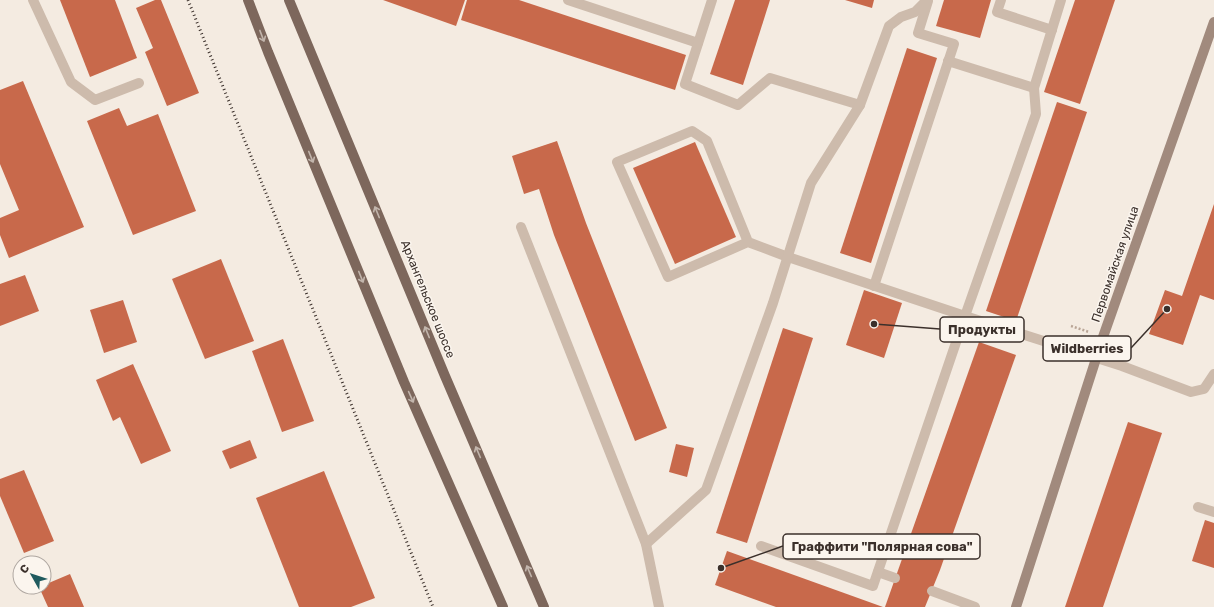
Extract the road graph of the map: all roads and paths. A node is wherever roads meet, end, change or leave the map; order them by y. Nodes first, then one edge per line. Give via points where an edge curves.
1 (33, 0) edge
2 (248, 0) edge
3 (289, 0) edge
4 (568, 0) edge
5 (712, 0) edge
6 (928, 0) edge
7 (1001, 0) edge
8 (1061, 0) edge
9 (1214, 22) edge
10 (1052, 30) junction
11 (698, 43) junction
12 (948, 61) junction
13 (139, 83) dead end
14 (1034, 88) junction
15 (860, 106) junction
16 (521, 227) dead end
17 (748, 242) junction
18 (788, 257) junction
19 (874, 286) junction
20 (965, 316) junction
21 (1071, 326) dead end
22 (1093, 333) dead end
23 (1096, 358) junction
24 (1214, 374) edge
25 (1198, 507) dead end
26 (1214, 512) edge
27 (646, 544) junction
28 (761, 546) dead end
29 (878, 572) junction
30 (895, 578) dead end
31 (932, 591) dead end
32 (503, 607) edge
33 (544, 607) edge
34 (659, 607) edge
35 (975, 607) edge
36 (1016, 607) edge

1 - 13 lane via 71,82 95,100
2 -> 32 main road via 404,382
33 -> 3 main road, Архангельское шоссе
4 - 11 lane
5 - 11 lane
6 - 12 lane via 918,33 954,44
6 - 15 lane via 915,12 901,17 889,26
7 - 10 lane via 997,12
8 - 10 lane
9 - 23 street, Первомайская улица
10 - 14 lane
11 - 15 lane via 685,84 738,104 770,78
12 - 14 lane
12 - 19 lane
14 - 20 lane via 1036,114
15 - 18 lane via 811,183
16 - 27 lane
17 - 17 lane via 668,277 617,162 692,131 707,141
17 - 18 lane
18 - 19 lane
18 - 27 lane via 706,490
19 - 20 lane
20 - 23 lane
20 - 29 lane
21 - 22 path
23 - 24 lane via 1192,392 1204,389
23 - 36 street, Первомайская улица
25 - 26 lane
27 - 34 lane
28 - 29 lane via 873,586
29 - 30 lane
31 - 35 lane

